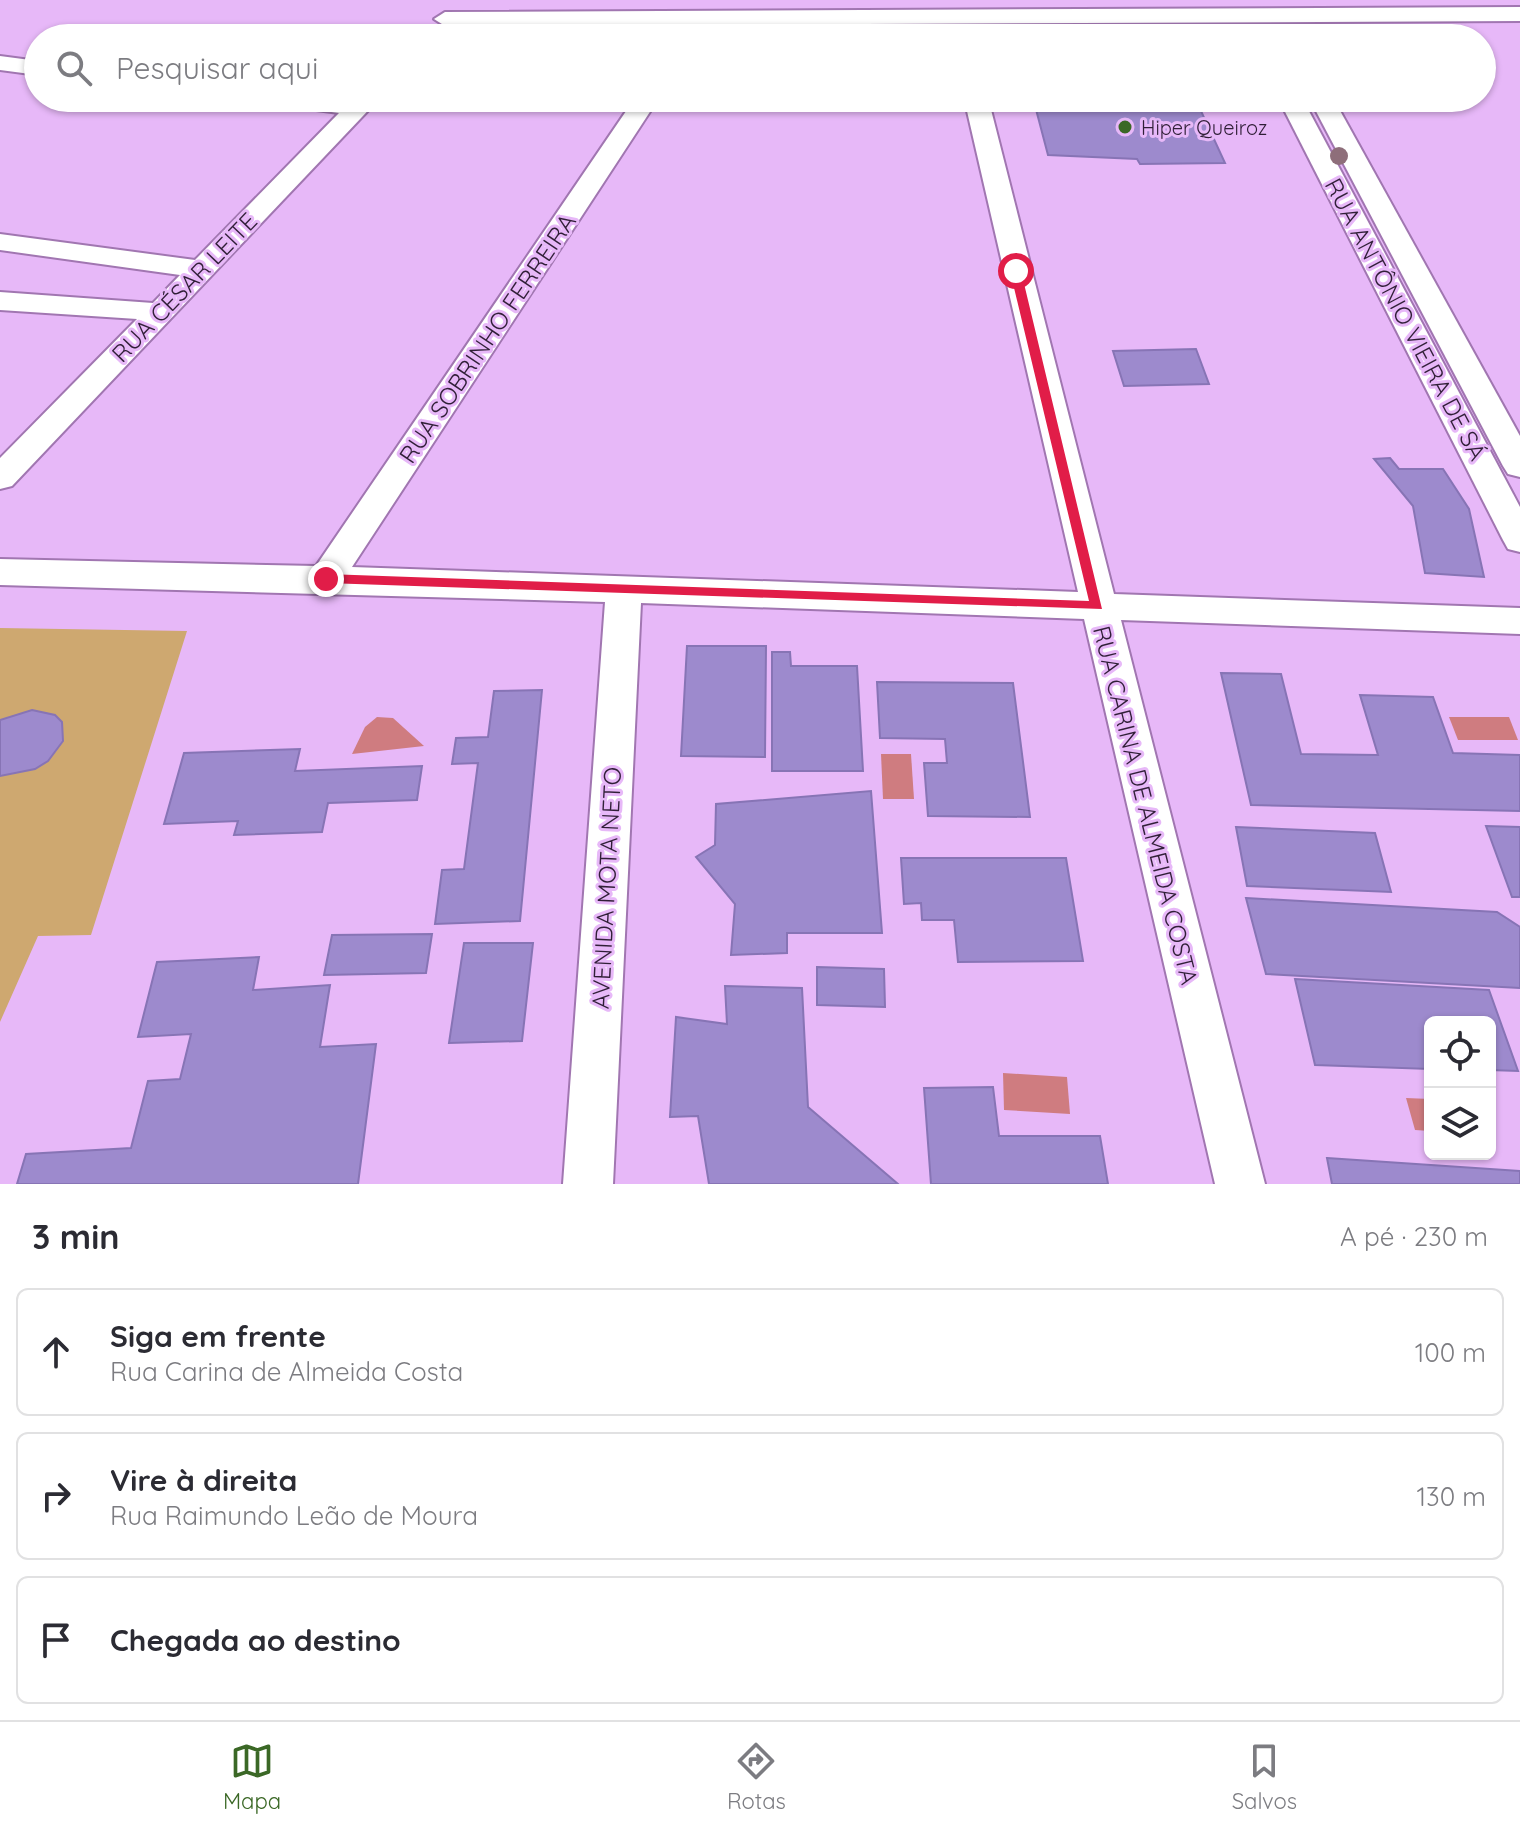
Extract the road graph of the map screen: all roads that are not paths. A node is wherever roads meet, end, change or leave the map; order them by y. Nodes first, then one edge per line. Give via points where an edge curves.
1 (464, 0) edge
2 (1244, 8) edge
3 (1272, 8) edge
4 (1520, 14) edge
5 (702, 17) junction
6 (957, 18) edge
7 (445, 19) junction
8 (440, 24) edge
9 (697, 24) edge
10 (0, 63) edge
11 (24, 66) edge
12 (355, 112) edge
13 (638, 112) edge
14 (979, 112) edge
15 (1297, 112) edge
16 (1329, 112) edge
17 (0, 242) edge
18 (200, 269) junction
19 (0, 301) edge
20 (160, 312) junction
21 (1520, 466) edge
22 (0, 478) edge
23 (1520, 540) edge
24 (0, 572) edge
25 (326, 579) junction
26 (624, 592) junction
27 (1097, 606) junction
28 (1520, 621) edge
29 (588, 1184) edge
30 (1240, 1184) edge

1 - 7 street
2 - 3 street
2 - 6 street
3 - 4 street
5 - 6 street
5 - 7 street
5 - 9 street
7 - 8 street
10 - 11 street
12 - 18 street, RUA CÉSAR LEITE
13 - 25 street, RUA SOBRINHO FERREIRA
14 - 27 street, RUA CARINA DE ALMEIDA COSTA
15 - 23 street, RUA ANTÔNIO VIEIRA DE SÁ
16 - 21 street, RUA ANTÔNIO VIEIRA DE SÁ
17 - 18 street
18 - 20 street, RUA CÉSAR LEITE
19 - 20 street
20 - 22 street, RUA CÉSAR LEITE
24 - 25 street
25 - 26 street
26 - 27 street
26 - 29 street, AVENIDA MOTA NETO
27 - 28 street
27 - 30 street, RUA CARINA DE ALMEIDA COSTA

